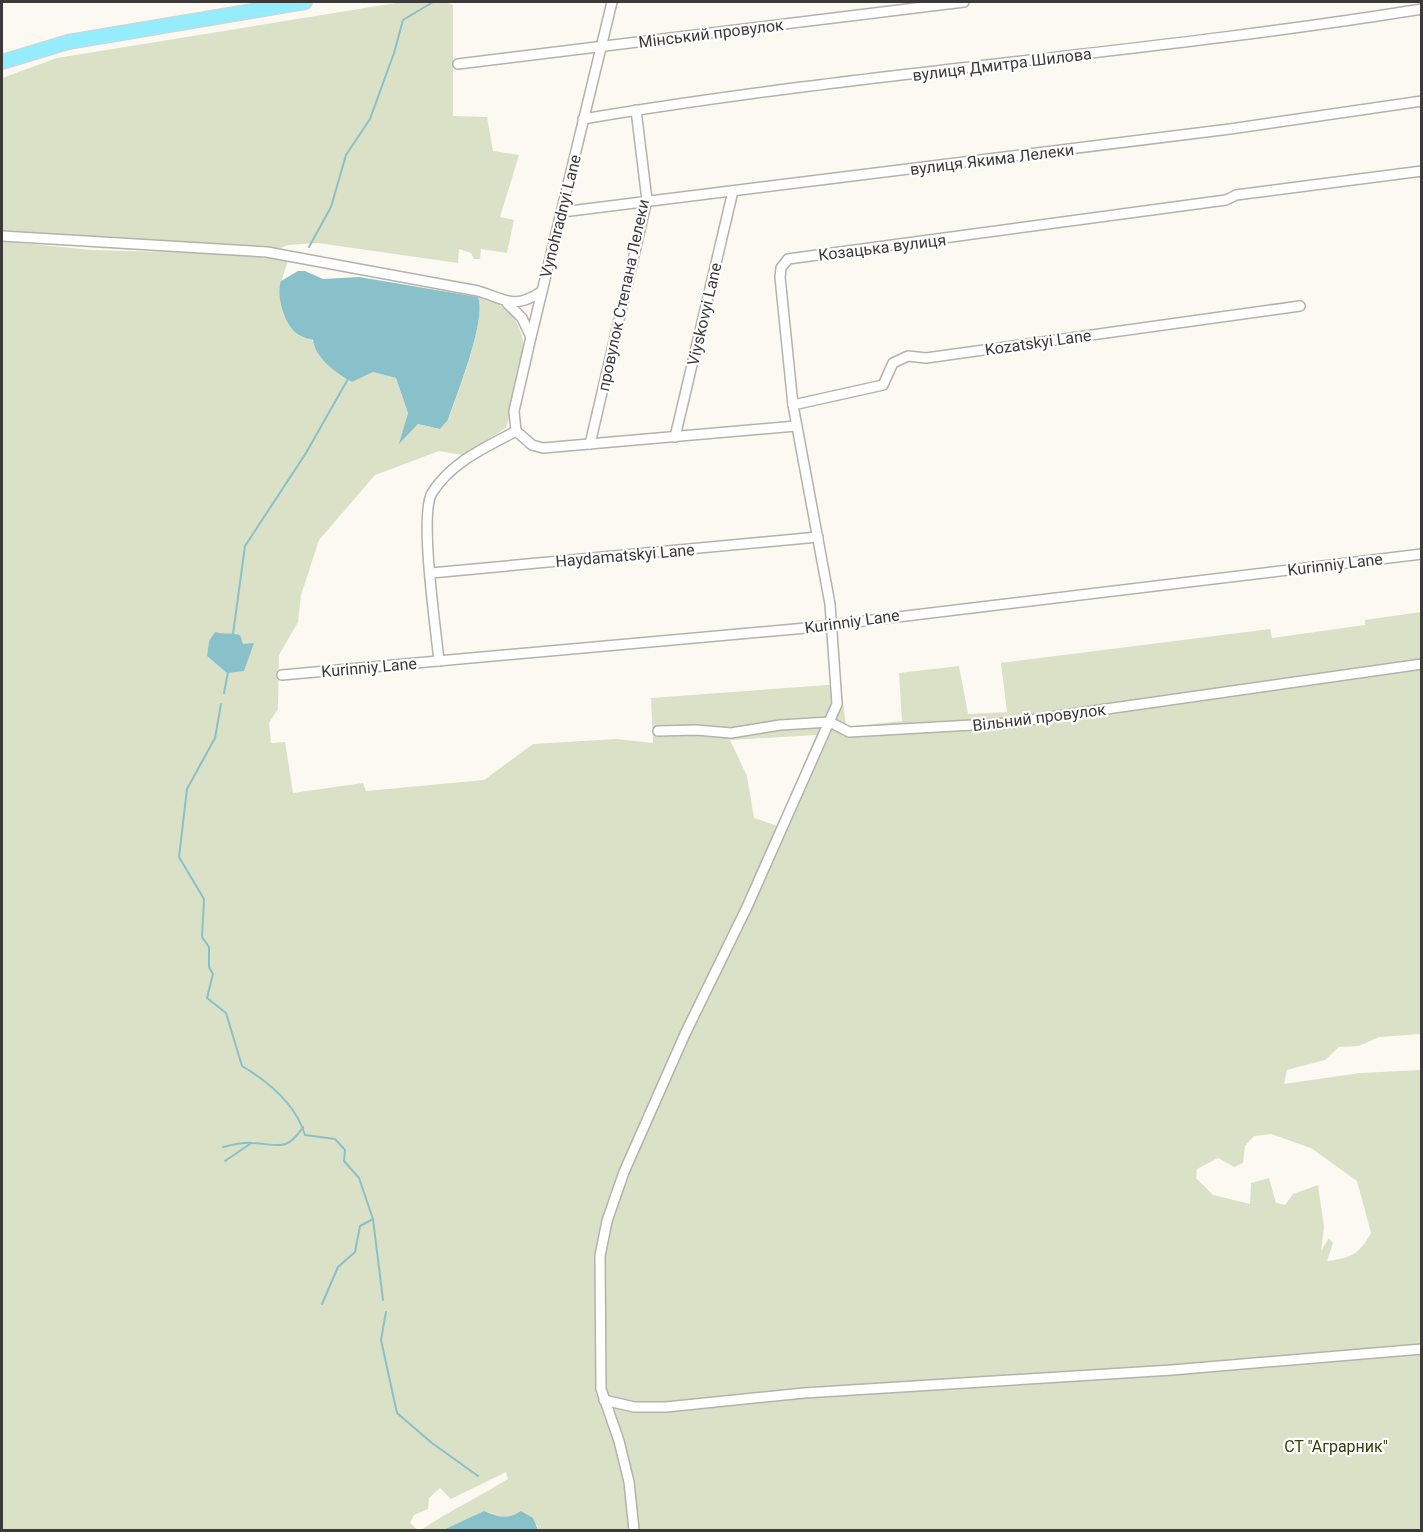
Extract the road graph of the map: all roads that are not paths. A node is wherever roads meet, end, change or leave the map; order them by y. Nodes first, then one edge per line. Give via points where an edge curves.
1 (305, 2) edge
2 (612, 2) edge
3 (964, 2) edge
4 (1422, 9) edge
5 (602, 47) junction
6 (2, 62) edge
7 (458, 64) dead end
8 (1422, 101) edge
9 (636, 110) junction
10 (583, 119) junction
11 (1422, 171) edge
12 (734, 190) junction
13 (647, 200) junction
14 (562, 212) junction
15 (2, 236) edge
16 (540, 292) junction
17 (507, 303) junction
18 (1300, 306) dead end
19 (531, 337) junction
20 (793, 405) junction
21 (796, 426) junction
22 (516, 431) junction
23 (675, 437) junction
24 (590, 444) junction
25 (818, 537) junction
26 (1422, 554) edge
27 (431, 573) junction
28 (831, 623) junction
29 (439, 661) junction
30 (1422, 664) edge
31 (282, 675) dead end
32 (830, 723) junction
33 (658, 731) dead end
34 (1422, 1349) edge
35 (604, 1400) junction
36 (634, 1530) edge

1 - 6 main road via 68,42
2 - 5 street, Vynohradnyi Lane
3 - 5 street, Мінський провулок
4 - 9 street, вулиця Дмитра Шилова
5 - 7 street, Мінський провулок
5 - 10 street, Vynohradnyi Lane
8 - 12 street, вулиця Якима Лелеки via 1230,129
9 - 10 street, вулиця Дмитра Шилова
9 - 13 street, провулок Степана Лелеки
10 - 14 street, Vynohradnyi Lane
11 - 20 street, Козацька вулиця via 788,259 780,277
12 - 13 street, вулиця Якима Лелеки
12 - 23 street, Viyskovyi Lane
13 - 14 street, вулиця Якима Лелеки
13 - 24 street, провулок Степана Лелеки
14 - 16 street, Vynohradnyi Lane
15 - 17 street via 267,252 478,291
16 - 17 street via 527,301
16 - 19 street, Vynohradnyi Lane
17 - 19 street via 522,318
18 - 20 street, Kozatskyi Lane via 926,358 908,356 893,363 883,385
19 - 22 street, Vynohradnyi Lane via 514,411
20 - 21 street, Козацька вулиця
21 - 23 street
21 - 25 street, Козацька вулиця
22 - 24 street via 532,445 543,448
22 - 27 street via 467,458 430,495 426,520
23 - 24 street
25 - 27 street, Haydamatskyi Lane
25 - 28 street, Козацька вулиця
26 - 28 street, Kurinniy Lane
27 - 29 street
28 - 29 street, Kurinniy Lane
28 - 32 street, Козацька вулиця via 837,704
29 - 31 street, Kurinniy Lane
30 - 32 street, Вільний провулок via 1008,723 849,732
32 - 33 street, Вільний провулок via 780,725 731,733 696,729
32 - 35 street via 685,1034 624,1172 607,1221 600,1256
34 - 35 street via 804,1393 666,1407 634,1407
35 - 36 street via 629,1482

